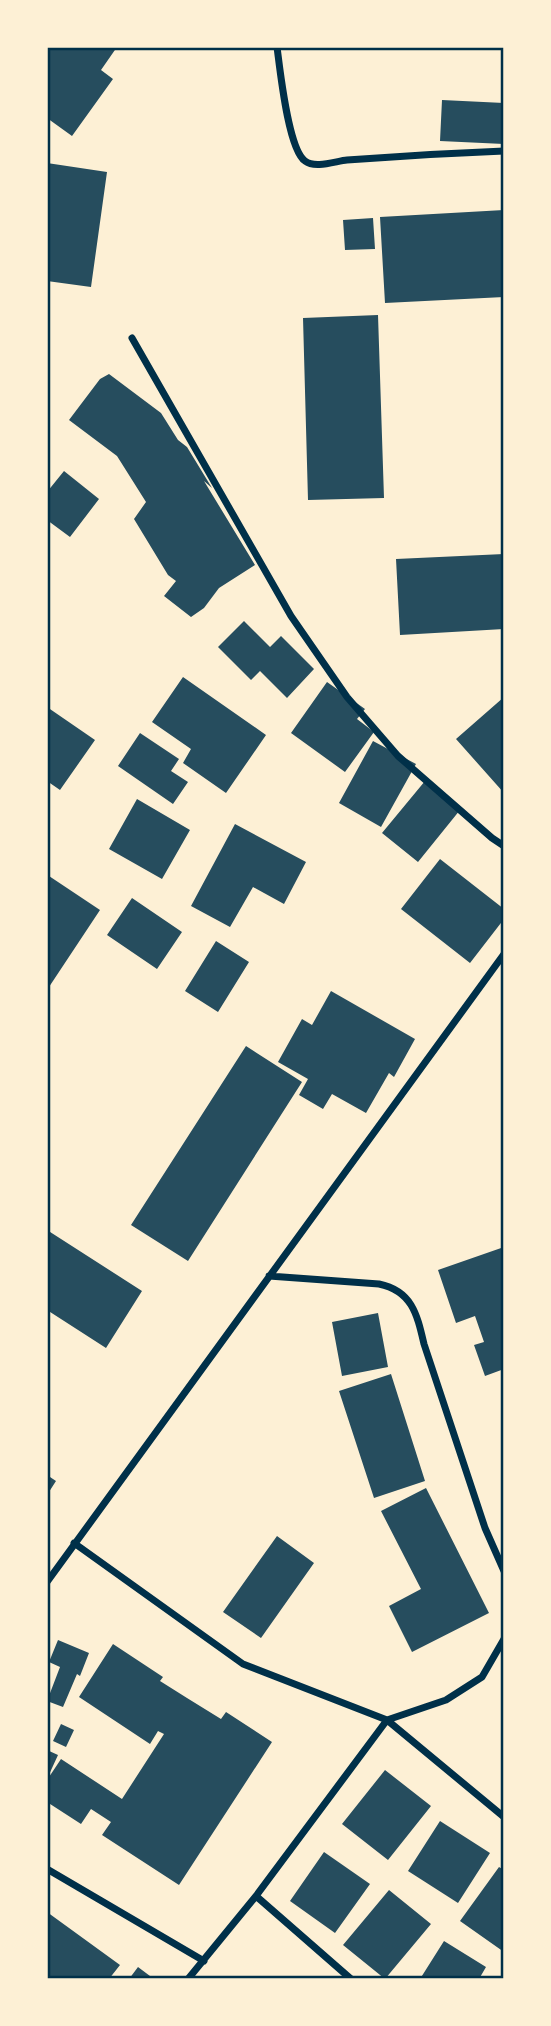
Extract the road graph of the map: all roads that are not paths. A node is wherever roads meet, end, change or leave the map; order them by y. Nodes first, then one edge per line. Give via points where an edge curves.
1 (278, 47) edge
2 (504, 151) edge
3 (132, 338) dead end
4 (504, 846) edge
5 (504, 954) edge
6 (269, 1276) junction
7 (74, 1543) junction
8 (504, 1571) edge
9 (47, 1582) edge
10 (504, 1639) edge
11 (387, 1720) junction
12 (504, 1817) edge
13 (47, 1869) edge
14 (256, 1896) junction
15 (204, 1961) junction
16 (188, 1979) edge
17 (351, 1979) edge

1 - 2 street via 291,132 305,162 315,165
3 - 4 street via 290,616 346,697 398,756
5 - 6 street
6 - 7 street
6 - 8 street via 379,1284 405,1296 417,1316 485,1528
7 - 9 street
7 - 11 street via 243,1664
10 - 11 street via 482,1676 446,1700
11 - 12 street
11 - 14 street
13 - 15 street
14 - 15 street
14 - 17 street
15 - 16 street

